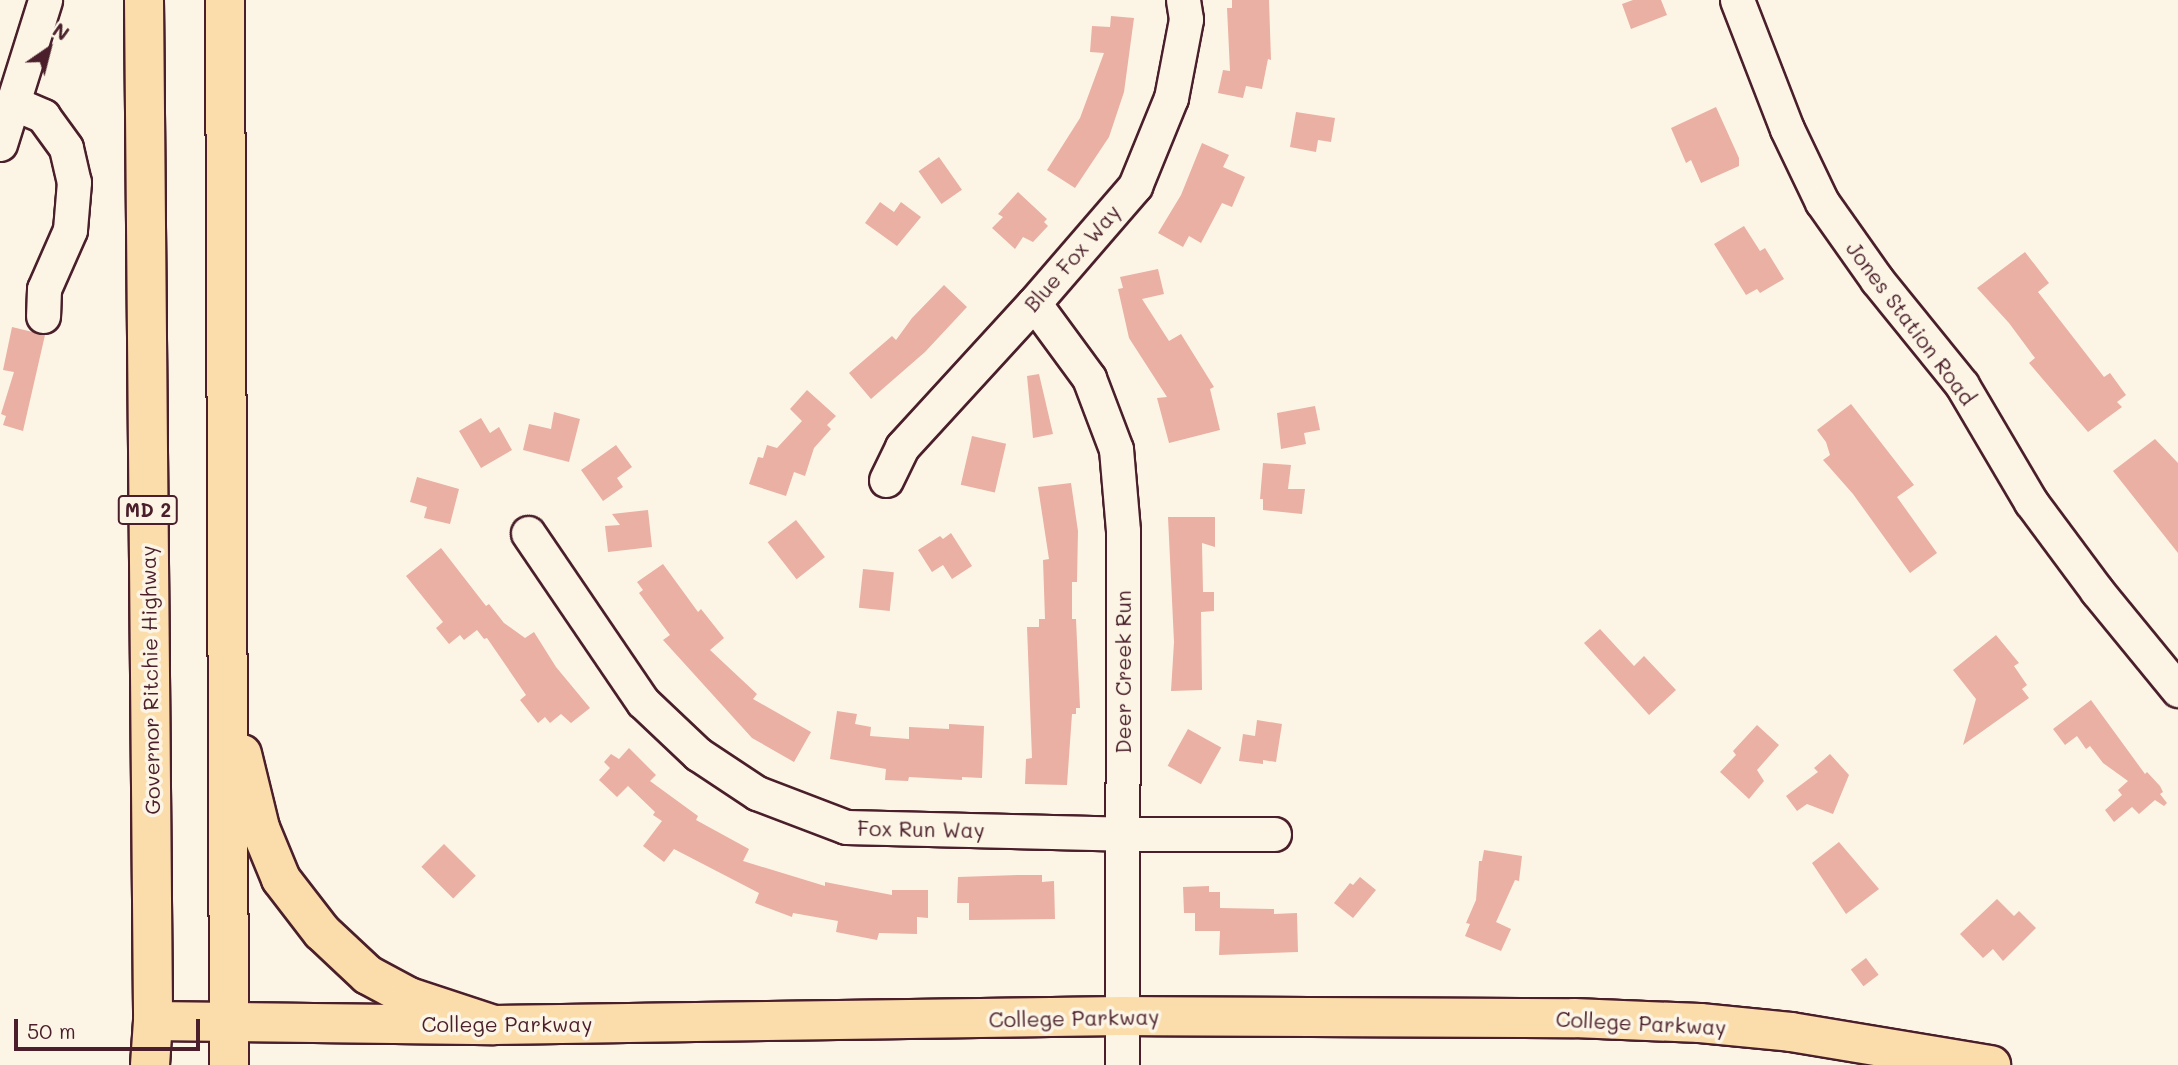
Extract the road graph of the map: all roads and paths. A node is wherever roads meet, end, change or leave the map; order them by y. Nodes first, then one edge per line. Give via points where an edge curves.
1 (45, 0) edge
2 (144, 0) edge
3 (225, 0) edge
4 (1183, 0) edge
5 (1737, 0) edge
6 (13, 103) junction
7 (0, 144) edge
8 (1034, 303) junction
9 (43, 316) dead end
10 (886, 480) dead end
11 (528, 533) dead end
12 (2178, 690) edge
13 (227, 695) junction
14 (1124, 834) junction
15 (1274, 834) dead end
16 (1122, 1017) junction
17 (153, 1021) junction
18 (229, 1021) junction
19 (494, 1026) junction
20 (150, 1065) edge
21 (229, 1065) edge
22 (1122, 1065) edge
23 (1991, 1065) edge

1 - 6 street
2 - 17 main road, Governor Ritchie Highway / MD 2
3 - 13 main road
4 - 8 street, Blue Fox Way via 1186,19 1171,98 1135,186
5 - 12 street, Jones Station Road via 1787,129 1822,202 1962,385 2031,502
6 - 7 street
6 - 9 street via 43,116 66,148 74,182 70,230 44,289
8 - 10 street, Blue Fox Way via 902,447
8 - 14 street, Deer Creek Run via 1089,378 1116,449 1123,531
11 - 14 street, Fox Run Way via 643,702 698,754 757,793 846,827
13 - 18 main road
13 - 19 main road via 260,828 281,879 304,912 368,975 409,996
14 - 15 street, Fox Run Way
14 - 16 street, Deer Creek Run
16 - 19 main road, College Parkway
16 - 22 street, Deer Creek Run
16 - 23 main road, College Parkway via 1574,1018 1700,1023 1804,1034
17 - 18 main road, College Parkway
17 - 20 main road, Governor Ritchie Highway / MD 2
18 - 19 main road, College Parkway
18 - 21 main road

